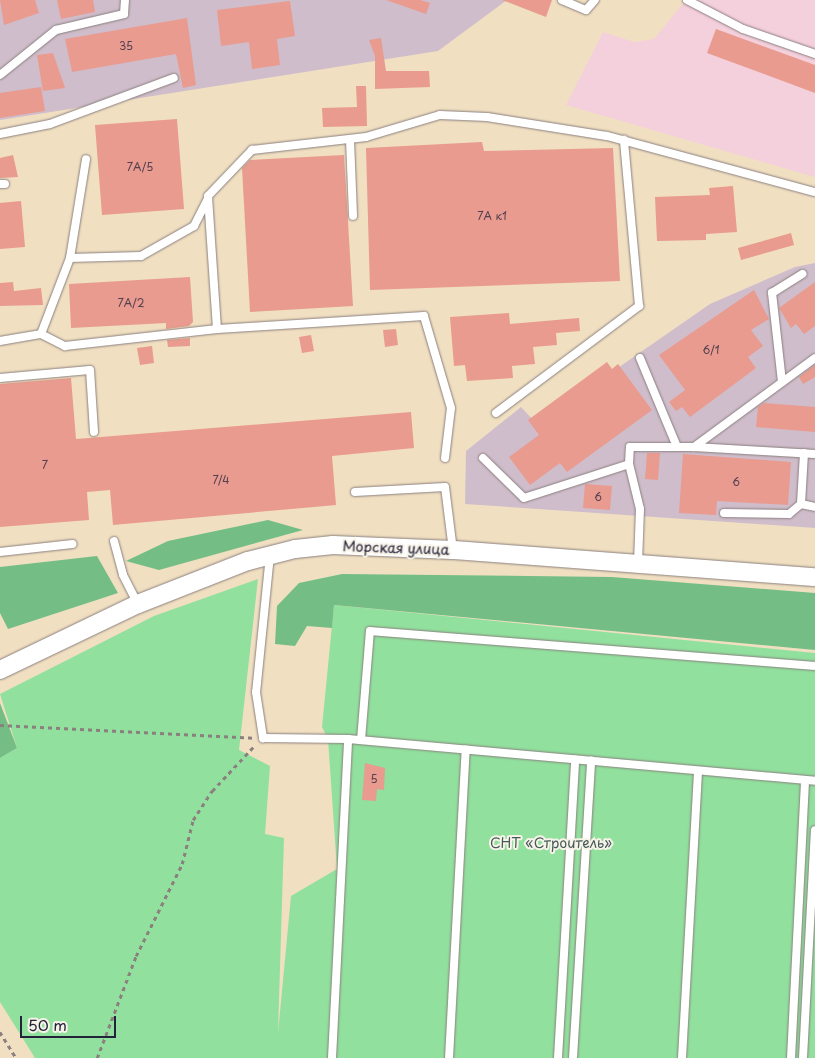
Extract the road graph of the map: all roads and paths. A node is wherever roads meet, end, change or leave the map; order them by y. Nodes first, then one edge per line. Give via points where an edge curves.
1 (125, 0) edge
2 (562, 0) edge
3 (595, 0) edge
4 (687, 0) edge
5 (815, 54) edge
6 (0, 76) edge
7 (174, 78) dead end
8 (0, 134) edge
9 (350, 140) junction
10 (624, 140) junction
11 (86, 159) dead end
12 (815, 192) edge
13 (208, 196) junction
14 (353, 216) dead end
15 (70, 258) junction
16 (802, 274) dead end
17 (216, 329) junction
18 (40, 334) junction
19 (0, 341) edge
20 (640, 358) dead end
21 (815, 358) edge
22 (0, 378) edge
23 (782, 382) junction
24 (496, 412) dead end
25 (94, 432) dead end
26 (677, 447) junction
27 (694, 447) junction
28 (804, 453) junction
29 (815, 454) edge
30 (445, 458) dead end
31 (483, 458) dead end
32 (629, 464) junction
33 (355, 492) dead end
34 (801, 504) junction
35 (815, 507) edge
36 (724, 513) dead end
37 (114, 541) dead end
38 (72, 544) dead end
39 (453, 550) junction
40 (0, 552) edge
41 (270, 554) junction
42 (638, 563) junction
43 (815, 577) edge
44 (138, 604) junction
45 (815, 666) edge
46 (0, 670) edge
47 (0, 725) edge
48 (263, 738) junction
49 (348, 739) junction
50 (361, 740) junction
51 (466, 749) junction
52 (575, 759) junction
53 (591, 761) junction
54 (698, 770) junction
55 (805, 780) junction
56 (815, 781) edge
57 (815, 830) edge
58 (0, 1032) edge
59 (16, 1058) edge
60 (97, 1058) edge
61 (332, 1058) edge
62 (449, 1058) edge
63 (558, 1058) edge
64 (573, 1058) edge
65 (682, 1058) edge
66 (791, 1058) edge
67 (803, 1058) edge

1 - 6 lane via 124,14 56,30
2 - 3 lane via 586,10
4 - 5 lane via 742,29
7 - 8 lane via 50,124
9 - 10 lane via 440,116 488,117
9 - 13 lane via 252,150
9 - 14 lane
10 - 12 lane
10 - 24 lane via 639,306
11 - 15 lane
13 - 15 lane via 194,226 142,256
13 - 17 lane
15 - 18 lane
16 - 23 lane via 772,293
17 - 18 lane via 65,346
17 - 30 lane via 424,316 452,408
18 - 19 lane
20 - 26 lane
21 - 23 lane
22 - 25 lane via 90,370
23 - 27 lane
26 - 27 lane
26 - 32 lane via 630,447
27 - 28 lane
28 - 29 lane
28 - 34 lane
31 - 32 lane via 524,498
32 - 42 lane via 640,509
33 - 39 lane via 445,487
34 - 35 lane
34 - 36 lane via 789,514
37 - 44 lane via 123,575
38 - 40 lane
39 - 41 street, Морская улица via 333,545
39 - 42 street, Морская улица
41 - 44 street, Морская улица
41 - 48 lane via 256,692
42 - 43 street, Морская улица
44 - 46 street, Морская улица
45 - 50 lane via 370,631
47 - 48 path
48 - 49 lane
48 - 60 path via 212,791 194,820 182,864 136,956
49 - 50 lane
49 - 61 lane
50 - 51 lane
51 - 52 lane
51 - 62 lane
52 - 53 lane
52 - 63 lane
53 - 54 lane
53 - 64 lane
54 - 55 lane
54 - 65 lane
55 - 56 lane
55 - 66 lane
57 - 67 lane
58 - 59 path

